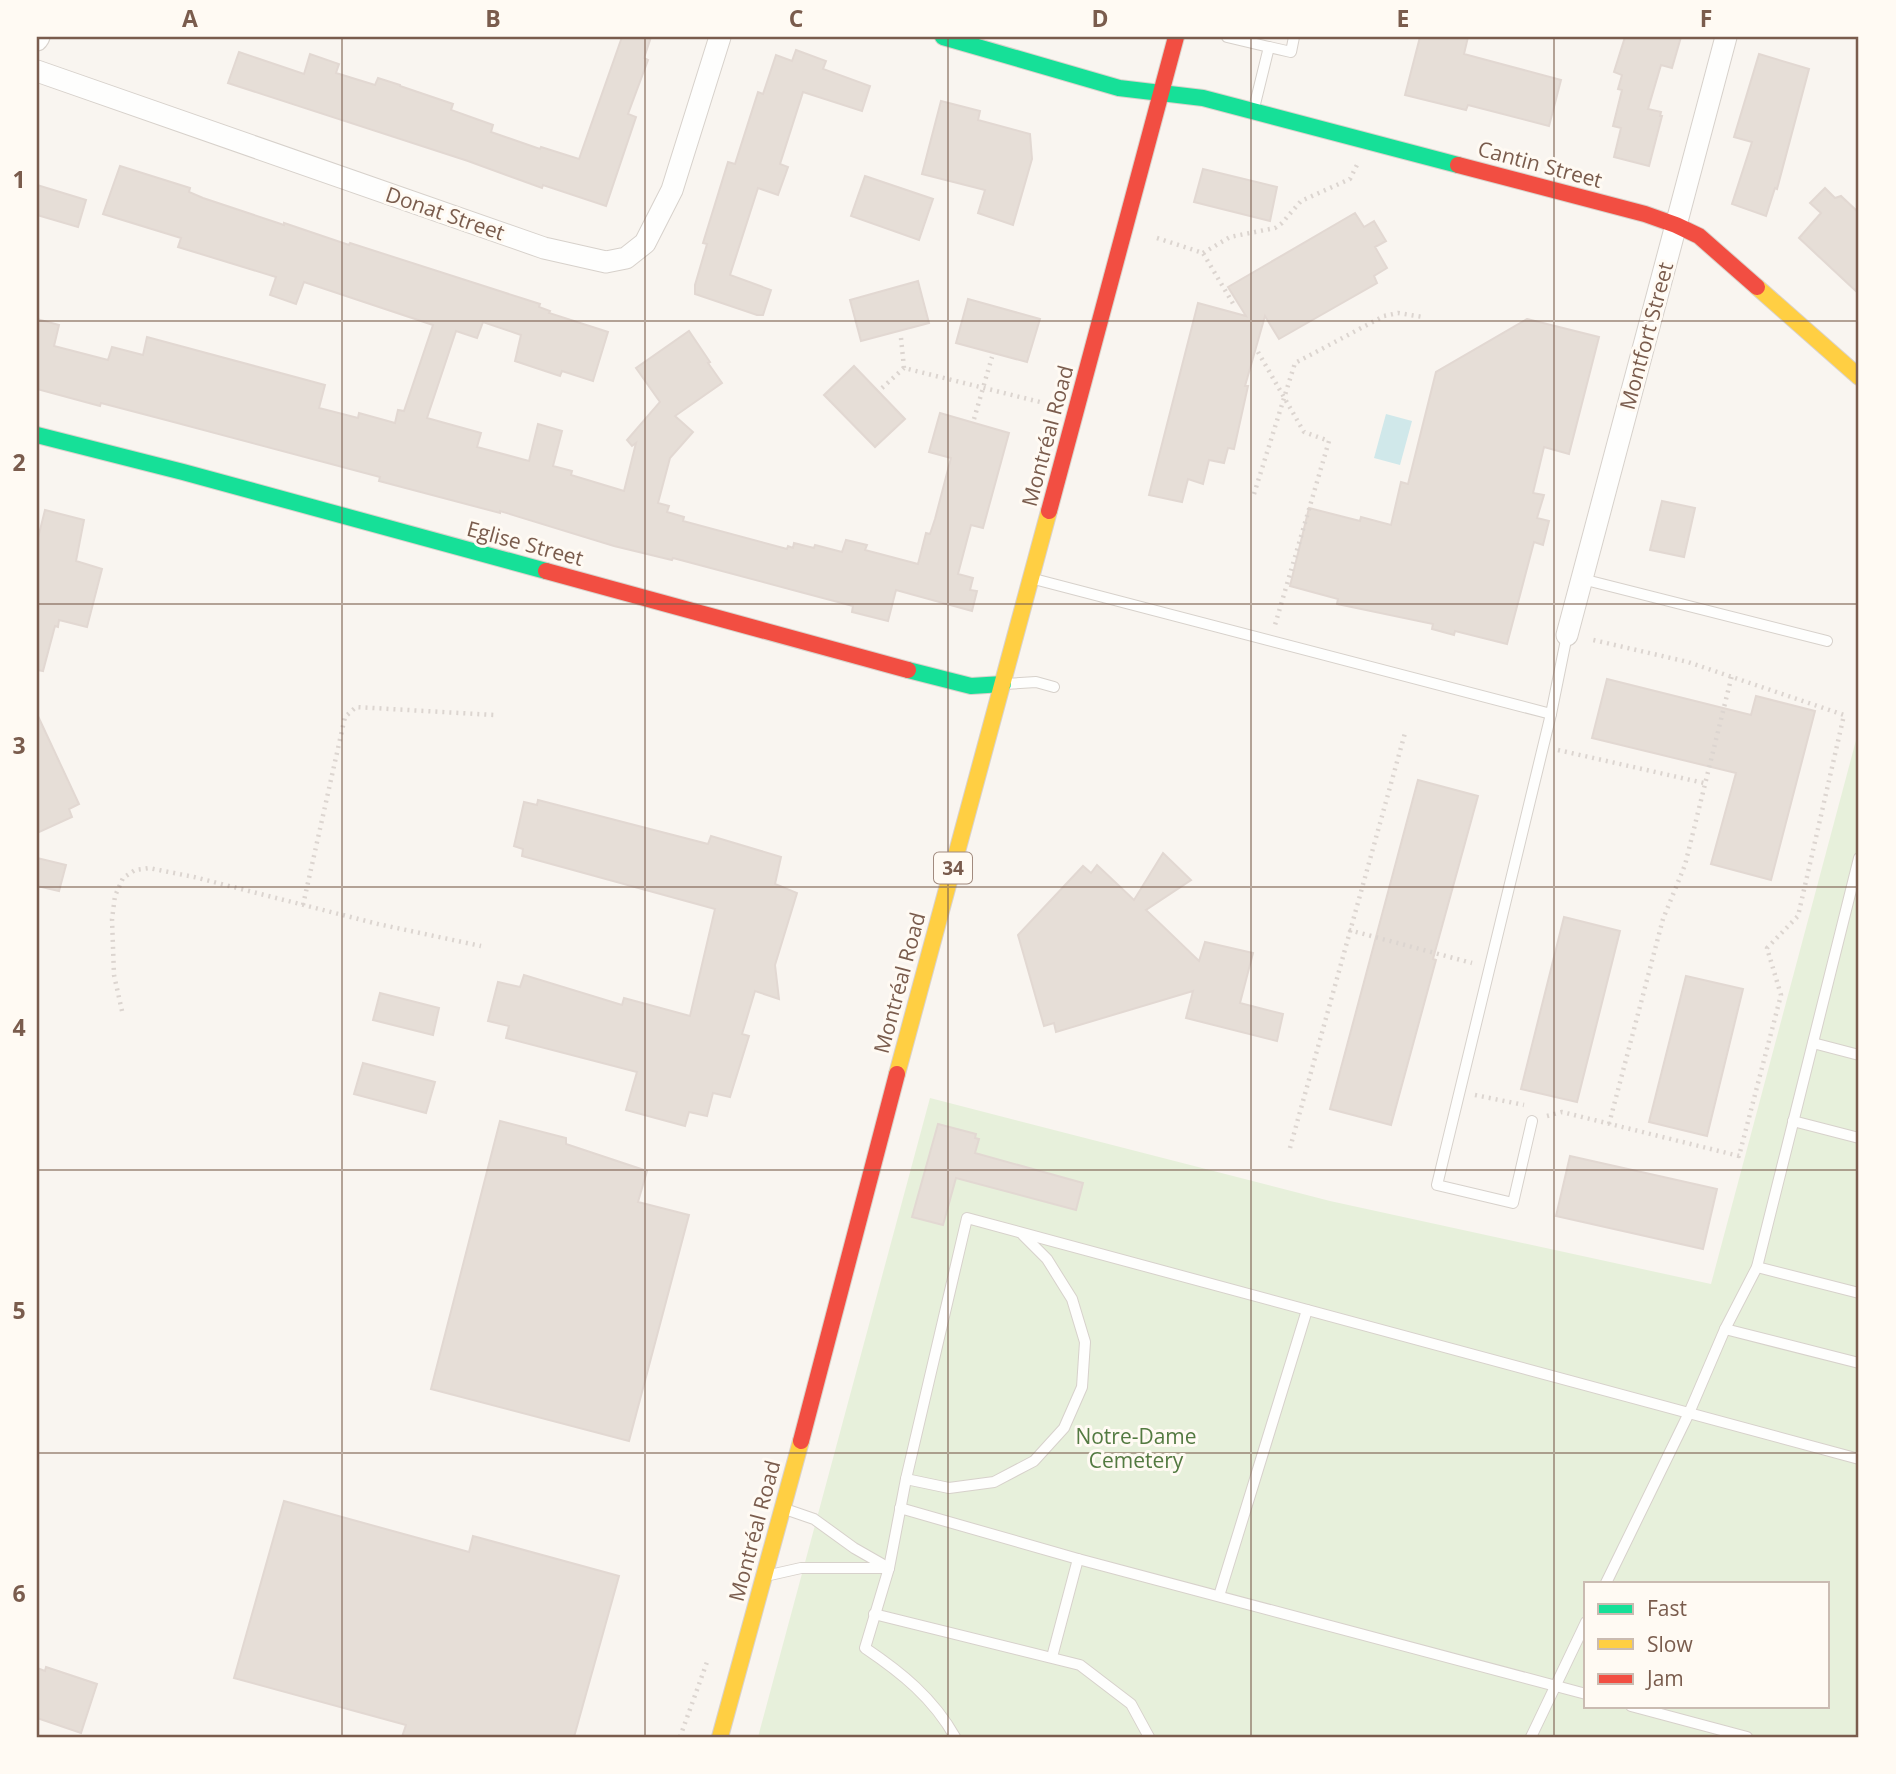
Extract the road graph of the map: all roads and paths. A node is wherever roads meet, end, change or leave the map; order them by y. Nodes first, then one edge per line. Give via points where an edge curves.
1 (720, 37) edge
2 (943, 37) edge
3 (1176, 37) edge
4 (1227, 37) edge
5 (1294, 37) edge
6 (1726, 37) edge
7 (1254, 40) edge
8 (1269, 47) junction
9 (37, 71) edge
10 (1162, 92) junction
11 (1254, 111) junction
12 (1357, 165) dead end
13 (1676, 225) junction
14 (1157, 238) dead end
15 (1203, 253) junction
16 (1235, 307) dead end
17 (1423, 317) dead end
18 (901, 338) dead end
19 (1258, 352) dead end
20 (992, 357) dead end
21 (904, 368) junction
22 (1859, 377) edge
23 (882, 388) dead end
24 (984, 388) junction
25 (1285, 399) junction
26 (1044, 403) dead end
27 (974, 419) dead end
28 (37, 435) edge
29 (1254, 494) dead end
30 (1032, 578) junction
31 (1581, 579) junction
32 (1567, 635) junction
33 (1827, 640) dead end
34 (1270, 641) junction
35 (1732, 675) junction
36 (1003, 684) junction
37 (1054, 687) dead end
38 (1551, 714) junction
39 (494, 715) dead end
40 (1405, 733) dead end
41 (1543, 747) junction
42 (1704, 783) junction
43 (1859, 858) edge
44 (1856, 880) edge
45 (303, 905) junction
46 (1349, 930) junction
47 (481, 946) dead end
48 (1490, 968) junction
49 (122, 1011) dead end
50 (1813, 1043) junction
51 (1859, 1055) edge
52 (1460, 1091) junction
53 (1532, 1121) junction
54 (1793, 1121) junction
55 (1609, 1124) junction
56 (1859, 1138) edge
57 (1290, 1148) dead end
58 (1021, 1233) junction
59 (1757, 1267) junction
60 (1859, 1293) edge
61 (1307, 1310) junction
62 (1725, 1329) junction
63 (1859, 1363) edge
64 (1689, 1413) junction
65 (1859, 1459) edge
66 (906, 1479) junction
67 (900, 1508) junction
68 (783, 1509) junction
69 (1078, 1559) junction
70 (888, 1568) junction
71 (765, 1576) junction
72 (1605, 1582) edge
73 (1219, 1596) junction
74 (874, 1614) junction
75 (1584, 1626) edge
76 (1052, 1657) junction
77 (1555, 1685) junction
78 (1584, 1693) edge
79 (1638, 1708) edge
80 (720, 1737) edge
81 (955, 1737) edge
82 (1149, 1737) edge
83 (1531, 1737) edge
84 (1747, 1737) edge

1 - 9 street, Donat Street via 672,190 651,232 626,258 606,262 544,248
2 - 10 street, Cantin Street via 1119,88
3 - 10 street, Montréal Road / 34
4 - 7 lane
5 - 8 lane via 1291,52
6 - 13 street, Montfort Street
7 - 8 lane
8 - 11 lane
10 - 11 street, Cantin Street
10 - 30 street, Montréal Road / 34
11 - 13 street, Cantin Street
12 - 15 path via 1350,179 1301,201 1275,228 1230,237
13 - 22 street, Cantin Street via 1699,236
13 - 31 street, Montfort Street
14 - 15 path
15 - 16 path
17 - 25 path via 1384,316 1295,363
18 - 21 path
19 - 25 path
20 - 24 path
21 - 23 path
21 - 24 path
24 - 26 path
24 - 27 path
25 - 29 path
25 - 34 path via 1304,432 1329,441
28 - 36 street, Eglise Street via 960,684
30 - 34 lane
30 - 36 street, Montréal Road / 34
31 - 32 street, Montfort Street
31 - 33 lane
32 - 35 path
32 - 38 lane
34 - 38 lane
35 - 42 path
35 - 55 path via 1844,715 1798,916 1767,948 1781,995 1739,1156
36 - 37 lane via 1036,682
36 - 68 street, Montréal Road / 34
38 - 41 lane
39 - 45 path via 356,707 345,717
40 - 46 path
41 - 42 path
41 - 48 lane
42 - 55 path via 1685,865 1663,919
43 - 44 lane
44 - 50 lane
45 - 47 path
45 - 49 path via 149,867 135,870 123,878 112,919 114,975
46 - 48 path
46 - 57 path
48 - 52 lane
50 - 51 lane
50 - 54 lane
52 - 53 path via 1525,1105
52 - 53 lane via 1437,1185 1513,1203
53 - 55 path via 1562,1112
54 - 56 lane
54 - 59 lane
58 - 61 lane
58 - 66 lane via 967,1218
58 - 66 lane via 1047,1259 1072,1299 1085,1342 1082,1387 1064,1428 1034,1461 994,1482 949,1488
59 - 60 lane
59 - 62 lane
61 - 64 lane
61 - 73 lane
62 - 63 lane
62 - 64 lane
64 - 65 lane
64 - 72 lane
66 - 67 lane
67 - 69 lane
67 - 70 lane
68 - 70 lane via 814,1519
68 - 71 street, Montréal Road / 34
69 - 73 lane
69 - 76 lane
70 - 71 lane via 801,1568
70 - 74 lane
71 - 80 street, Montréal Road / 34
73 - 77 lane
74 - 76 lane
74 - 81 lane via 865,1648 904,1674 945,1719
75 - 77 lane
76 - 82 lane via 1080,1665 1131,1704
77 - 78 lane
77 - 83 lane
79 - 84 lane

